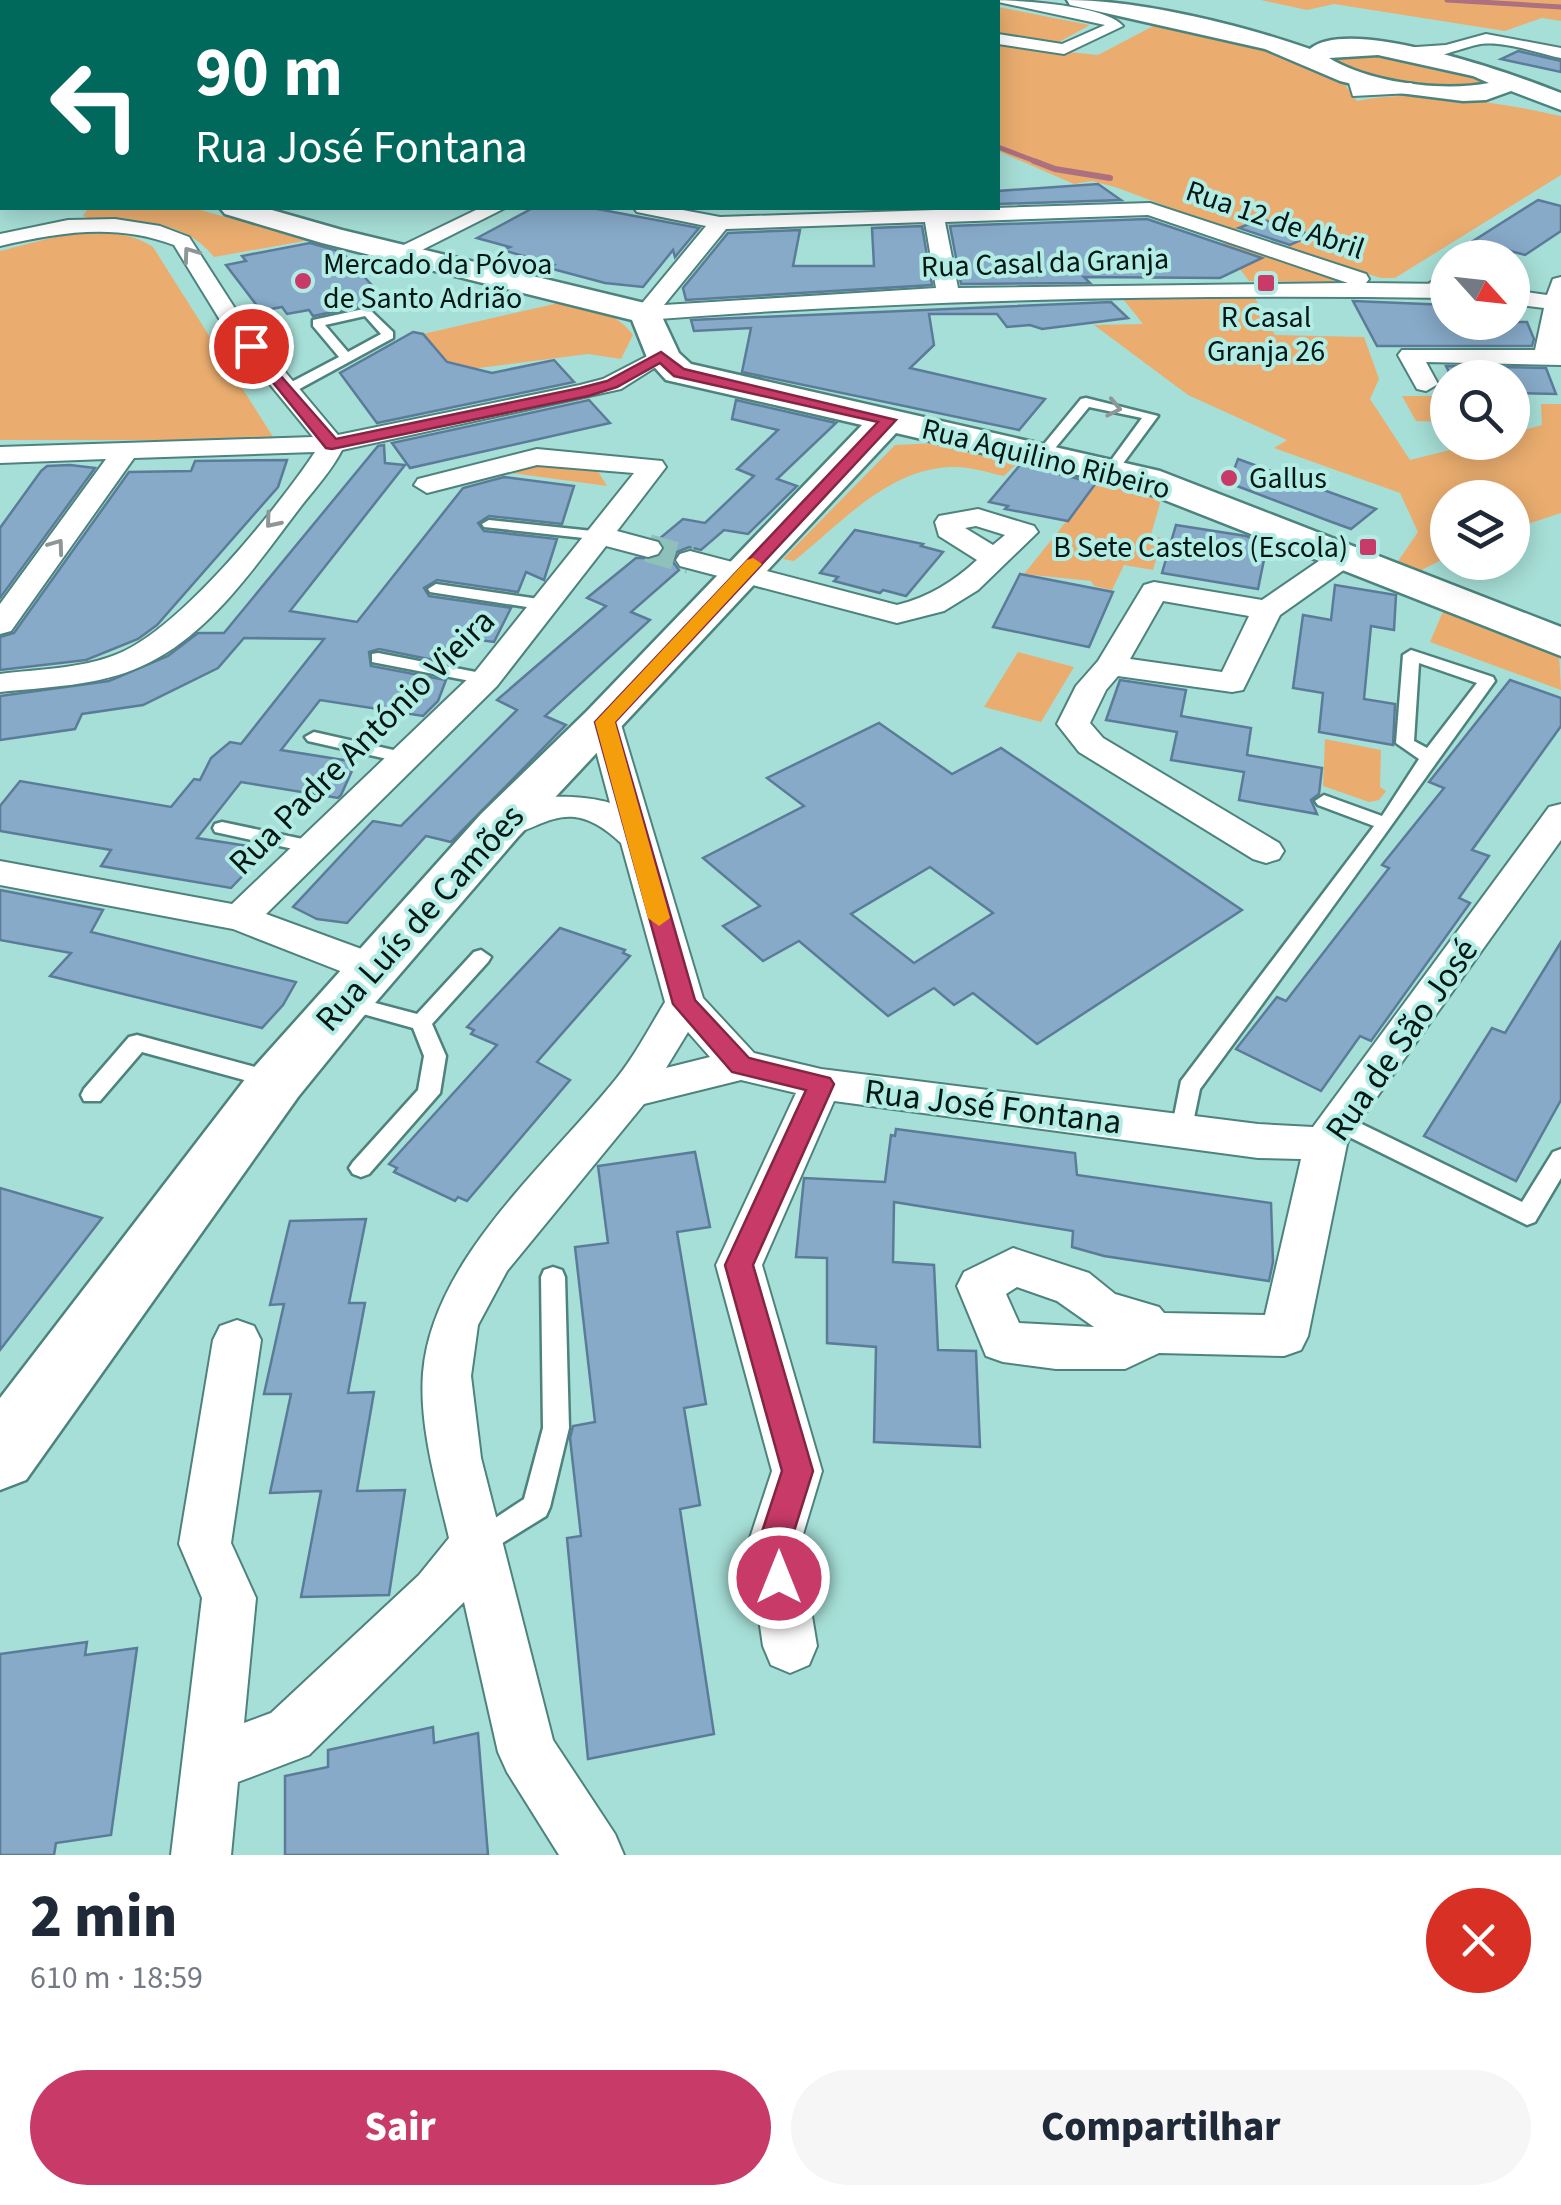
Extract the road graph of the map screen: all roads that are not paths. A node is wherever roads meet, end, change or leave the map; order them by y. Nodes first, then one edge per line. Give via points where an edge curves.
1 (1078, 0) edge
2 (1110, 0) edge
3 (1000, 1) edge
4 (1000, 39) edge
5 (1340, 47) junction
6 (1561, 52) edge
7 (1452, 58) junction
8 (1314, 59) junction
9 (1502, 82) junction
10 (1478, 96) junction
11 (1561, 102) edge
12 (1561, 110) edge
13 (241, 210) edge
14 (491, 210) edge
15 (654, 210) edge
16 (965, 211) edge
17 (934, 216) junction
18 (72, 217) edge
19 (720, 223) junction
20 (0, 240) edge
21 (400, 252) junction
22 (1382, 289) junction
23 (1430, 291) edge
24 (948, 296) junction
25 (1530, 297) edge
26 (1559, 297) edge
27 (660, 343) junction
28 (346, 358) junction
29 (1553, 358) edge
30 (1426, 384) dead end
31 (287, 390) junction
32 (888, 420) junction
33 (332, 444) junction
34 (125, 452) junction
35 (0, 455) edge
36 (1042, 455) junction
37 (1110, 470) junction
38 (428, 485) dead end
39 (488, 524) dead end
40 (602, 536) junction
41 (648, 548) tunnel mouth
42 (1345, 556) junction
43 (996, 559) dead end
44 (690, 560) tunnel mouth
45 (742, 576) junction
46 (436, 589) dead end
47 (546, 606) junction
48 (1267, 610) junction
49 (0, 625) edge
50 (1561, 643) edge
51 (378, 658) dead end
52 (1111, 666) junction
53 (486, 679) junction
54 (0, 684) edge
55 (604, 722) junction
56 (314, 737) dead end
57 (1430, 757) junction
58 (405, 758) junction
59 (1324, 801) dead end
60 (1561, 815) edge
61 (1386, 824) junction
62 (499, 826) junction
63 (222, 828) dead end
64 (634, 835) junction
65 (312, 847) junction
66 (1266, 851) dead end
67 (0, 873) edge
68 (240, 918) junction
69 (481, 957) dead end
70 (358, 985) junction
71 (684, 1004) junction
72 (421, 1024) junction
73 (741, 1065) junction
74 (277, 1081) junction
75 (821, 1084) junction
76 (630, 1092) junction
77 (92, 1095) dead end
78 (1182, 1131) junction
79 (1331, 1132) junction
80 (1561, 1158) edge
81 (361, 1168) dead end
82 (553, 1277) dead end
83 (1153, 1333) dead end
84 (237, 1340) dead end
85 (0, 1456) edge
86 (476, 1546) junction
87 (790, 1646) dead end
88 (210, 1764) junction
89 (574, 1844) edge
90 (201, 1855) edge

1 - 8 street
2 - 5 street
3 - 4 street via 1115,26 1064,49
5 - 7 street
5 - 8 street
6 - 7 street via 1486,39 1472,40
7 - 9 street
8 - 10 street via 1356,76
9 - 10 street
9 - 11 street
10 - 12 street
13 - 21 street, Rua Aquilino Ribeiro
14 - 21 street
15 - 19 street, Rua 12 de Abril
16 - 17 street, Rua 12 de Abril
16 - 22 street, Rua 12 de Abril via 1150,209
17 - 19 street, Rua 12 de Abril
17 - 24 street
18 - 20 street
31 -> 18 street via 236,328 182,241
19 - 27 street
21 - 27 street, Rua Aquilino Ribeiro
22 - 23 street, Rua Casal da Granja
22 - 24 street, Rua Casal da Granja
24 - 27 street, Rua Casal da Granja
25 - 26 street
26 - 29 street
27 - 32 street, Rua Aquilino Ribeiro
27 - 33 street, Rua Casal da Granja via 612,384
28 - 28 lane via 388,335 368,312 317,323
28 - 31 lane
29 - 30 street via 1410,355
31 - 33 street
32 - 36 street, Rua Aquilino Ribeiro
32 - 45 street, Rua Luís de Camões
33 - 34 street, Rua Casal da Granja
33 -> 54 street via 188,622 161,646 91,672
34 - 35 street, Rua Casal da Granja
49 -> 34 street
36 - 37 street, Rua Aquilino Ribeiro
36 -> 37 lane via 1086,402 1151,416
37 - 42 street, Rua Aquilino Ribeiro
38 - 40 street, Rua Padre António Vieira via 538,457 653,467
39 - 40 lane
40 - 41 street
40 - 47 street, Rua Padre António Vieira
42 - 48 street
42 - 50 street, Rua Aquilino Ribeiro
43 - 45 street via 933,605 897,614
44 - 45 street
45 - 55 street, Rua Luís de Camões
46 - 47 lane
47 - 53 street, Rua Padre António Vieira
48 - 52 street via 1154,591
48 - 52 street via 1232,683
51 - 53 lane
52 - 66 street via 1073,724 1091,745
53 - 58 street, Rua Padre António Vieira
55 - 62 street, Rua Luís de Camões
55 - 64 street
56 - 58 lane
57 - 57 lane via 1487,682 1410,656 1405,743
57 - 61 lane
58 - 65 street, Rua Padre António Vieira
59 - 61 lane
60 - 79 street, Rua de São José
61 - 78 lane via 1189,1087
62 - 64 street via 557,806 578,806 620,818
62 - 70 street, Rua Luís de Camões
63 - 65 lane
64 - 71 street
65 - 68 street, Rua Padre António Vieira
67 - 68 street
68 - 70 street
69 - 72 lane
70 - 72 lane
70 - 74 street, Rua Luís de Camões
71 - 73 street
71 - 76 street
72 - 81 lane via 435,1056 429,1093
73 - 75 street, Rua José Fontana
73 - 76 street
74 - 77 lane via 138,1043
74 - 85 street, Rua Luís de Camões
75 - 78 street, Rua José Fontana
75 - 87 street via 739,1265 798,1471 774,1544
76 - 86 street via 491,1258 454,1323 447,1376
78 - 79 street, Rua José Fontana
79 - 80 lane via 1527,1214
79 - 83 street, Rua de São José via 1284,1336
82 - 86 lane via 556,1428 536,1506
84 - 88 street via 204,1544 229,1598
86 - 88 street via 438,1593 289,1735
86 - 89 street via 526,1752
88 - 90 street

